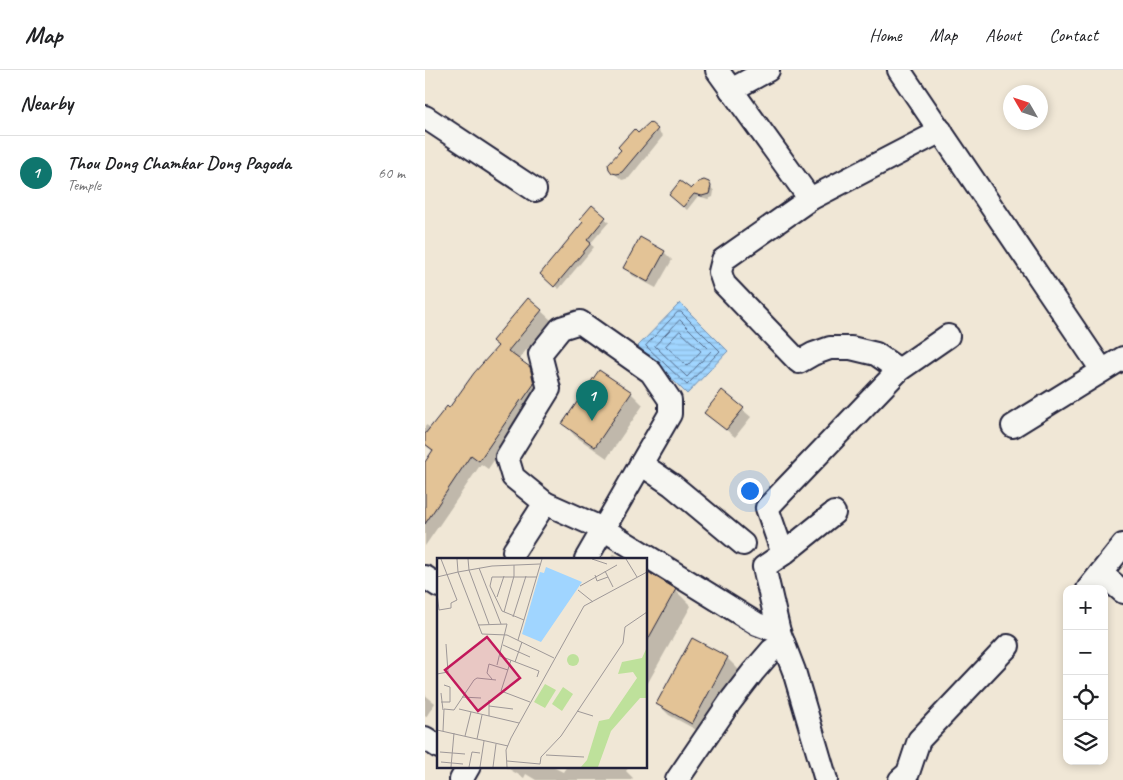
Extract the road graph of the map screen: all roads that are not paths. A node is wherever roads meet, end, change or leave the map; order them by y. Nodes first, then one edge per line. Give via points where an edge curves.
1 (717, 70) edge
2 (767, 70) edge
3 (899, 70) edge
4 (731, 90) junction
5 (425, 117) edge
6 (941, 131) junction
7 (535, 190) dead end
8 (810, 199) junction
9 (948, 336) dead end
10 (1123, 358) edge
11 (899, 370) junction
12 (1102, 370) junction
13 (1013, 426) dead end
14 (641, 464) junction
15 (545, 503) junction
16 (834, 513) dead end
17 (603, 529) junction
18 (743, 544) dead end
19 (1123, 545) edge
20 (783, 554) junction
21 (518, 556) edge
22 (587, 558) edge
23 (425, 578) edge
24 (1094, 581) edge
25 (437, 585) edge
26 (1123, 592) edge
27 (782, 638) junction
28 (1007, 646) dead end
29 (425, 738) edge
30 (437, 746) edge
31 (467, 768) edge
32 (461, 780) edge
33 (677, 780) edge
34 (827, 780) edge
35 (900, 780) edge

1 - 4 street
2 - 4 street
3 - 6 street
4 - 8 street
5 - 7 street
6 - 8 street
6 - 12 street
8 - 11 street via 723,260 720,272 724,284 799,362 830,348 851,348 875,354
9 - 11 street
10 - 12 street
11 - 20 street via 767,508
12 - 13 street
14 - 15 street via 670,414 670,400 651,372 580,322 561,328 540,354 549,390 507,457 513,477
14 - 17 street
14 - 18 street via 672,485
15 - 17 street
15 - 21 street
16 - 20 street
17 - 22 street
17 - 27 street
19 - 24 street
20 - 27 street via 764,567
23 - 25 street
24 - 26 street
27 - 33 street via 730,702
27 - 34 street
28 - 35 street via 919,740 907,773
29 - 30 street
31 - 32 street

